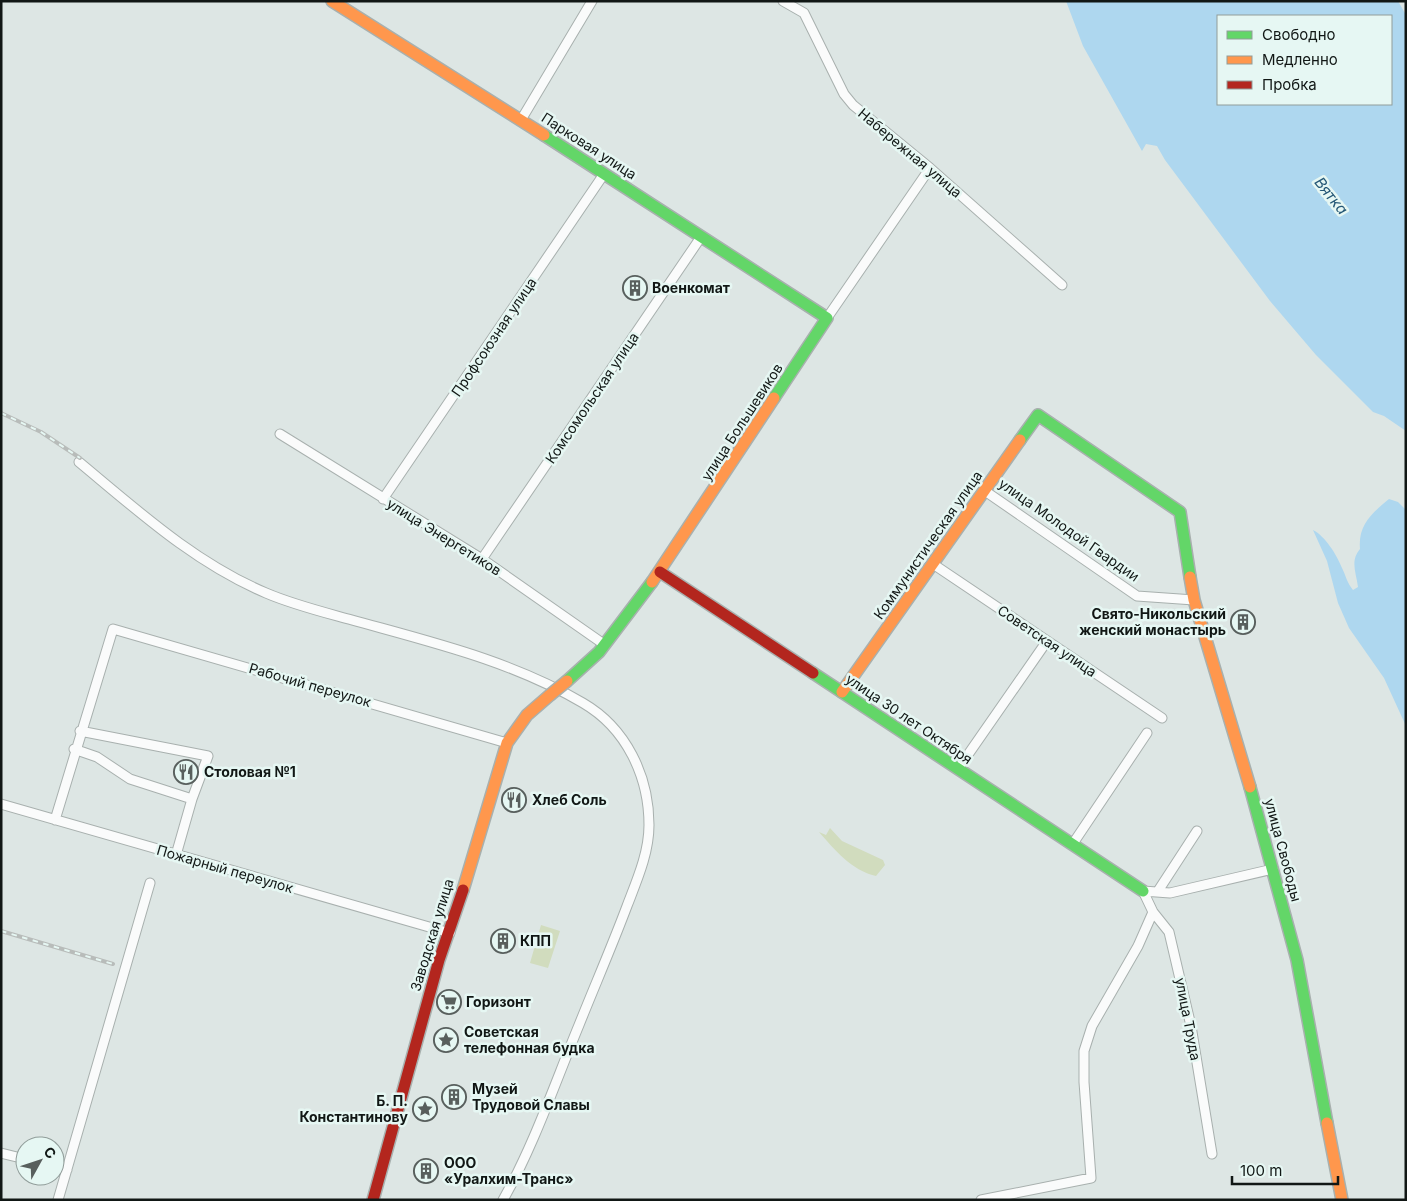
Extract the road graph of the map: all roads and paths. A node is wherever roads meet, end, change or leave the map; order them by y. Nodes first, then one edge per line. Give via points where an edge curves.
1 (332, 1) edge
2 (592, 1) edge
3 (783, 1) edge
4 (521, 120) junction
5 (930, 168) junction
6 (604, 174) junction
7 (701, 237) junction
8 (1062, 285) dead end
9 (827, 318) junction
10 (280, 434) dead end
11 (79, 462) dead end
12 (985, 491) junction
13 (383, 499) junction
14 (1180, 512) joint
15 (482, 559) junction
16 (933, 564) junction
17 (660, 572) junction
18 (1194, 600) junction
19 (1047, 641) junction
20 (604, 645) junction
21 (842, 692) junction
22 (550, 695) joint
23 (1162, 718) dead end
24 (80, 731) junction
25 (1147, 733) dead end
26 (507, 743) junction
27 (74, 750) junction
28 (958, 769) junction
29 (192, 799) junction
30 (1, 804) edge
31 (55, 820) junction
32 (1197, 831) dead end
33 (1072, 845) junction
34 (176, 855) junction
35 (1273, 868) junction
36 (150, 883) dead end
37 (1143, 891) junction
38 (1158, 892) junction
39 (1154, 912) junction
40 (450, 933) junction
41 (1, 1153) edge
42 (1212, 1154) dead end
43 (15, 1157) edge
44 (67, 1170) joint
45 (58, 1200) edge
46 (373, 1200) edge
47 (503, 1200) edge
48 (981, 1200) edge
49 (1342, 1200) edge

1 - 4 street, Парковая улица
2 - 4 street
3 - 5 street, Набережная улица via 804,13 844,94 853,105
4 - 6 street, Парковая улица
5 - 8 street, Набережная улица
5 - 9 street, улица Большевиков
6 - 7 street, Парковая улица
6 - 13 street, Профсоюзная улица
7 - 9 street, Парковая улица
7 - 15 street, Комсомольская улица
9 - 17 street, улица Большевиков
10 - 13 street, улица Энергетиков
11 - 47 street via 187,549 235,578 298,605 472,654 516,670 592,708 611,724 628,747 647,797 646,854 614,941
12 - 14 street, Коммунистическая улица via 1038,415
12 - 16 street, Коммунистическая улица
12 - 18 street, улица Молодой Гвардии via 1137,596
13 - 15 street, улица Энергетиков
14 - 18 street, улица Свободы
15 - 20 street, улица Энергетиков
16 - 19 street, Советская улица
16 - 21 street, Коммунистическая улица
17 - 20 street, улица Большевиков
17 - 21 street, улица 30 лет Октября
18 - 35 street, улица Свободы
19 - 23 street, Советская улица
19 - 28 street
20 - 22 street, улица Большевиков, bridge
21 - 28 street, улица 30 лет Октября
22 - 26 street, Заводская улица via 527,715
24 - 26 street, Рабочий переулок via 112,629
24 - 27 street
24 - 29 street via 208,756
25 - 33 street
26 - 40 street, Заводская улица
27 - 29 street via 97,757 130,780
27 - 31 street
28 - 33 street, улица 30 лет Октября
29 - 34 street
30 - 31 street, Пожарный переулок
31 - 34 street, Пожарный переулок
32 - 38 street
33 - 37 street, улица 30 лет Октября
34 - 40 street, Пожарный переулок
35 - 38 street via 1170,893
35 - 49 street, улица Свободы via 1297,960
36 - 44 street
37 - 38 street
37 - 39 street, улица Труда
39 - 42 street, улица Труда via 1169,932 1191,1026
39 - 48 street via 1092,1026 1084,1050 1091,1178
40 - 46 street, Заводская улица via 439,960
41 - 43 street
44 - 45 street

